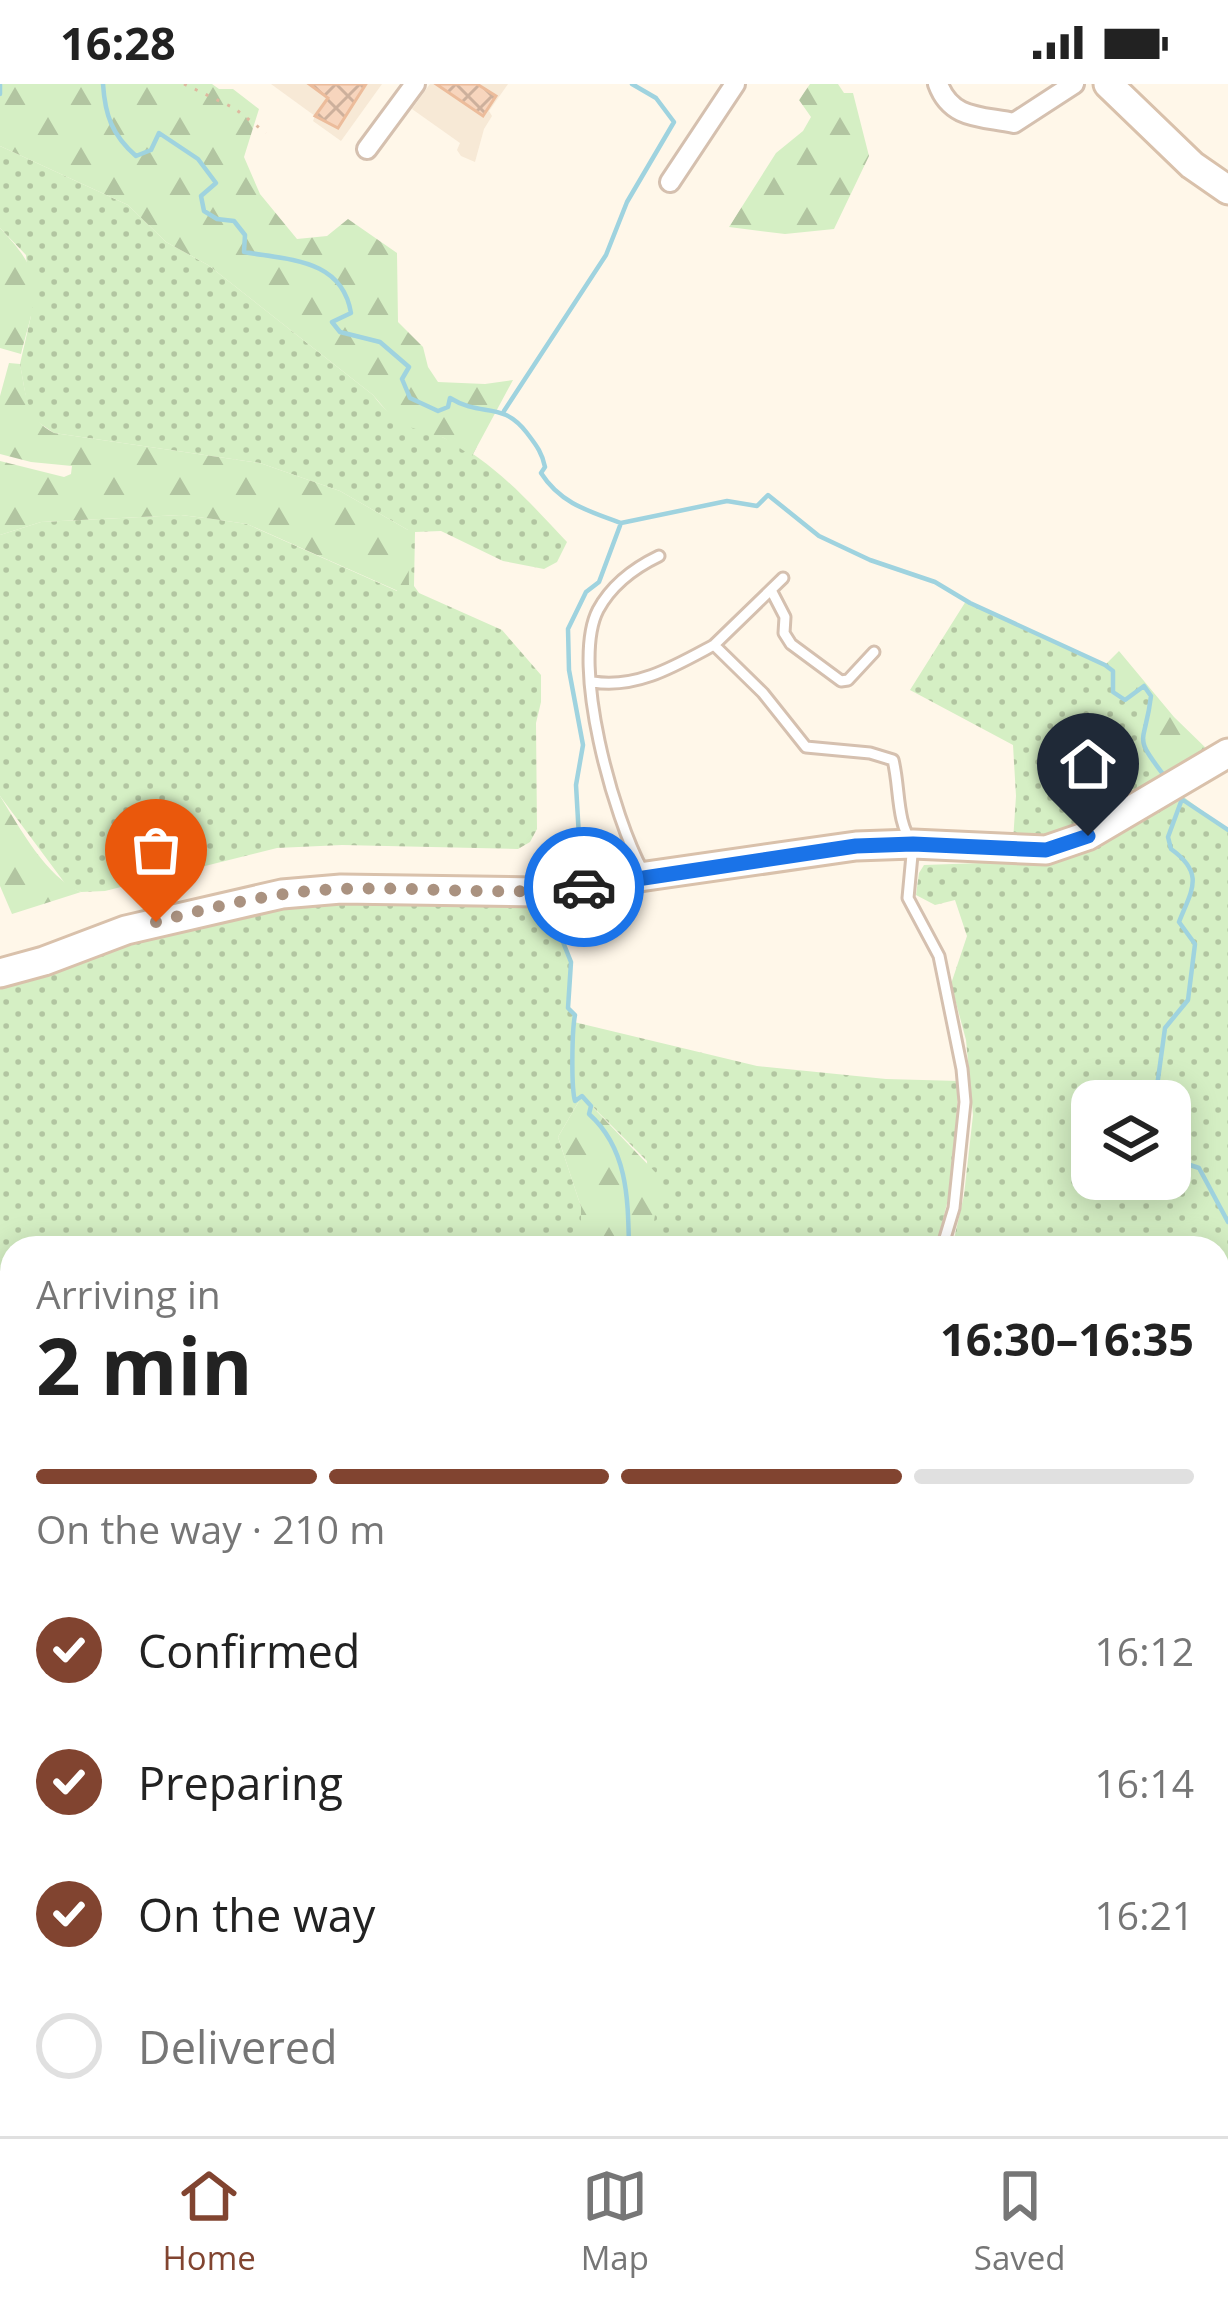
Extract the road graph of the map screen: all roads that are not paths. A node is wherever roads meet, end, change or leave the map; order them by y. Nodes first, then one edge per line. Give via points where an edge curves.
1 (415, 84) edge
2 (735, 84) edge
3 (938, 84) edge
4 (1074, 84) edge
5 (1108, 84) edge
6 (368, 149) dead end
7 (670, 182) dead end
8 (1228, 190) edge
9 (659, 556) dead end
10 (783, 578) dead end
11 (771, 590) junction
12 (714, 645) junction
13 (874, 652) dead end
14 (592, 682) junction
15 (1228, 753) edge
16 (913, 844) junction
17 (647, 878) junction
18 (0, 973) edge
19 (946, 1236) edge

1 - 6 street
2 - 7 street
3 - 4 street via 959,114 1015,123
5 - 8 main road
9 - 14 lane via 632,569 598,609 590,633
10 - 11 lane
11 - 12 lane
11 - 13 lane via 791,644 841,681
12 - 14 lane via 619,686
12 - 16 lane via 806,747 893,760 902,831
14 - 17 lane via 598,747 627,843
15 - 16 main road via 1088,836 1046,850
16 - 17 main road
16 - 19 lane via 908,898 939,956 964,1085
17 - 18 main road via 535,892 282,894 126,930

